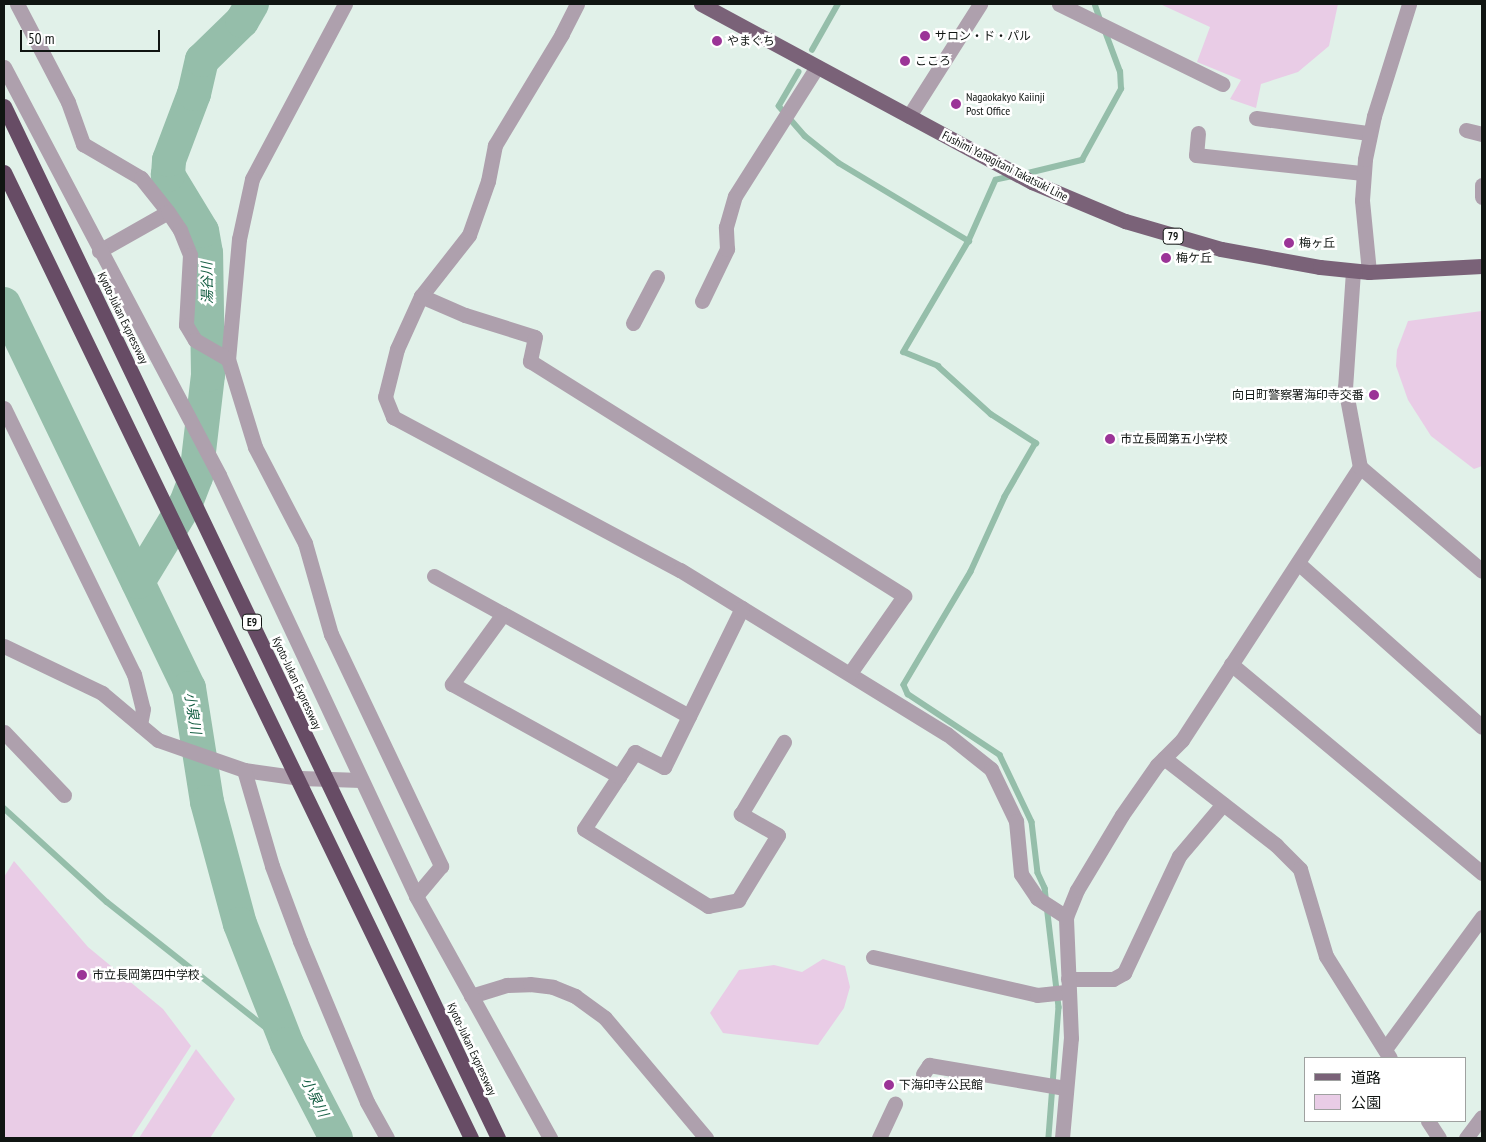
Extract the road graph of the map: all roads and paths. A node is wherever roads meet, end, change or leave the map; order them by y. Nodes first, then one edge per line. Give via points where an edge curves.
1 (17, 4) edge
2 (345, 4) edge
3 (577, 4) edge
4 (701, 4) edge
5 (980, 4) edge
6 (1410, 4) edge
7 (1068, 6) edge
8 (817, 67) junction
9 (4, 68) edge
10 (1222, 84) dead end
11 (4, 106) edge
12 (909, 116) junction
13 (1256, 118) dead end
14 (1466, 130) dead end
15 (1369, 132) junction
16 (1198, 133) dead end
17 (1482, 134) edge
18 (4, 172) edge
19 (1363, 173) junction
20 (1482, 185) edge
21 (1482, 197) edge
22 (168, 212) junction
23 (99, 251) junction
24 (1482, 266) edge
25 (1353, 271) junction
26 (1369, 272) junction
27 (657, 277) dead end
28 (421, 296) junction
29 (702, 301) dead end
30 (633, 323) dead end
31 (228, 358) junction
32 (4, 408) edge
33 (1360, 467) junction
34 (1298, 563) junction
35 (1482, 571) edge
36 (434, 576) dead end
37 (742, 608) junction
38 (503, 614) junction
39 (4, 646) edge
40 (1231, 664) junction
41 (850, 673) junction
42 (689, 716) junction
43 (140, 725) junction
44 (1482, 726) edge
45 (4, 732) edge
46 (784, 742) dead end
47 (1164, 758) junction
48 (239, 767) junction
49 (619, 776) junction
50 (361, 780) junction
51 (64, 795) dead end
52 (1223, 804) junction
53 (1482, 873) edge
54 (416, 896) junction
55 (1066, 917) junction
56 (1482, 917) edge
57 (874, 957) dead end
58 (1068, 986) junction
59 (471, 996) junction
60 (1387, 1054) edge
61 (923, 1074) dead end
62 (1065, 1088) junction
63 (895, 1103) dead end
64 (1482, 1117) edge
65 (1429, 1122) edge
66 (387, 1138) edge
67 (471, 1138) edge
68 (498, 1138) edge
69 (550, 1138) edge
70 (706, 1138) edge
71 (879, 1138) edge
72 (1062, 1138) edge
73 (1439, 1138) edge
74 (1466, 1138) edge

1 - 22 street via 68,102 82,144 141,178
2 - 31 street via 252,179 239,239
3 - 28 street via 494,145 488,181 469,235
4 - 8 main road, Fushimi Yanagitani Takatsuki Line / 79
5 - 12 street
6 - 15 street
7 - 10 street
8 - 12 main road, Fushimi Yanagitani Takatsuki Line / 79
8 - 29 street via 734,196 727,222 727,249
9 - 23 street
11 - 68 highway, Kyoto-Jukan Expressway / E9, bridge
12 - 25 main road, Fushimi Yanagitani Takatsuki Line / 79 via 1032,182 1125,221 1254,257
13 - 15 street
14 - 17 street
15 - 19 street
16 - 19 street via 1196,155
18 - 67 highway, E9, bridge
19 - 26 street
20 - 21 street
22 - 23 street
22 - 31 street via 190,255 186,325 195,340
23 - 50 street via 219,475
24 - 26 main road, Fushimi Yanagitani Takatsuki Line / 79
25 - 26 main road, Fushimi Yanagitani Takatsuki Line / 79
25 - 33 street via 1345,387
27 - 30 street
28 - 37 street via 397,349 385,397 393,417 680,570
28 - 41 street via 465,315 535,336 530,361 904,596
31 - 54 street via 254,447 305,543 330,634 441,866
32 - 43 street via 134,674 143,709
33 - 34 street
33 - 35 street
34 - 40 street
34 - 44 street
36 - 38 street
37 - 41 street
37 - 42 street
38 - 42 street
38 - 49 street via 452,684
39 - 43 street via 102,693
40 - 47 street via 1182,740
40 - 53 street
41 - 55 street via 947,734 991,769 1016,821 1021,874 1036,898
42 - 49 street via 664,767 635,752
43 - 48 street via 158,740
45 - 51 street
46 - 49 street via 741,814 778,835 738,900 708,906 584,829
47 - 52 street
47 - 55 street via 1084,875
48 - 50 street via 300,778
48 - 66 street via 314,976 367,1102
50 - 54 street
52 - 58 street via 1180,856 1124,973 1113,979
52 - 60 street via 1276,845 1300,869 1326,956
54 - 59 street
55 - 58 street
56 - 60 street
57 - 58 street via 1037,995
58 - 62 street via 1071,1038
59 - 69 street
59 - 70 street via 506,985 524,984 554,987 576,996 605,1018
61 - 62 street via 929,1065
62 - 72 street
63 - 71 street
64 - 74 street
65 - 73 street

